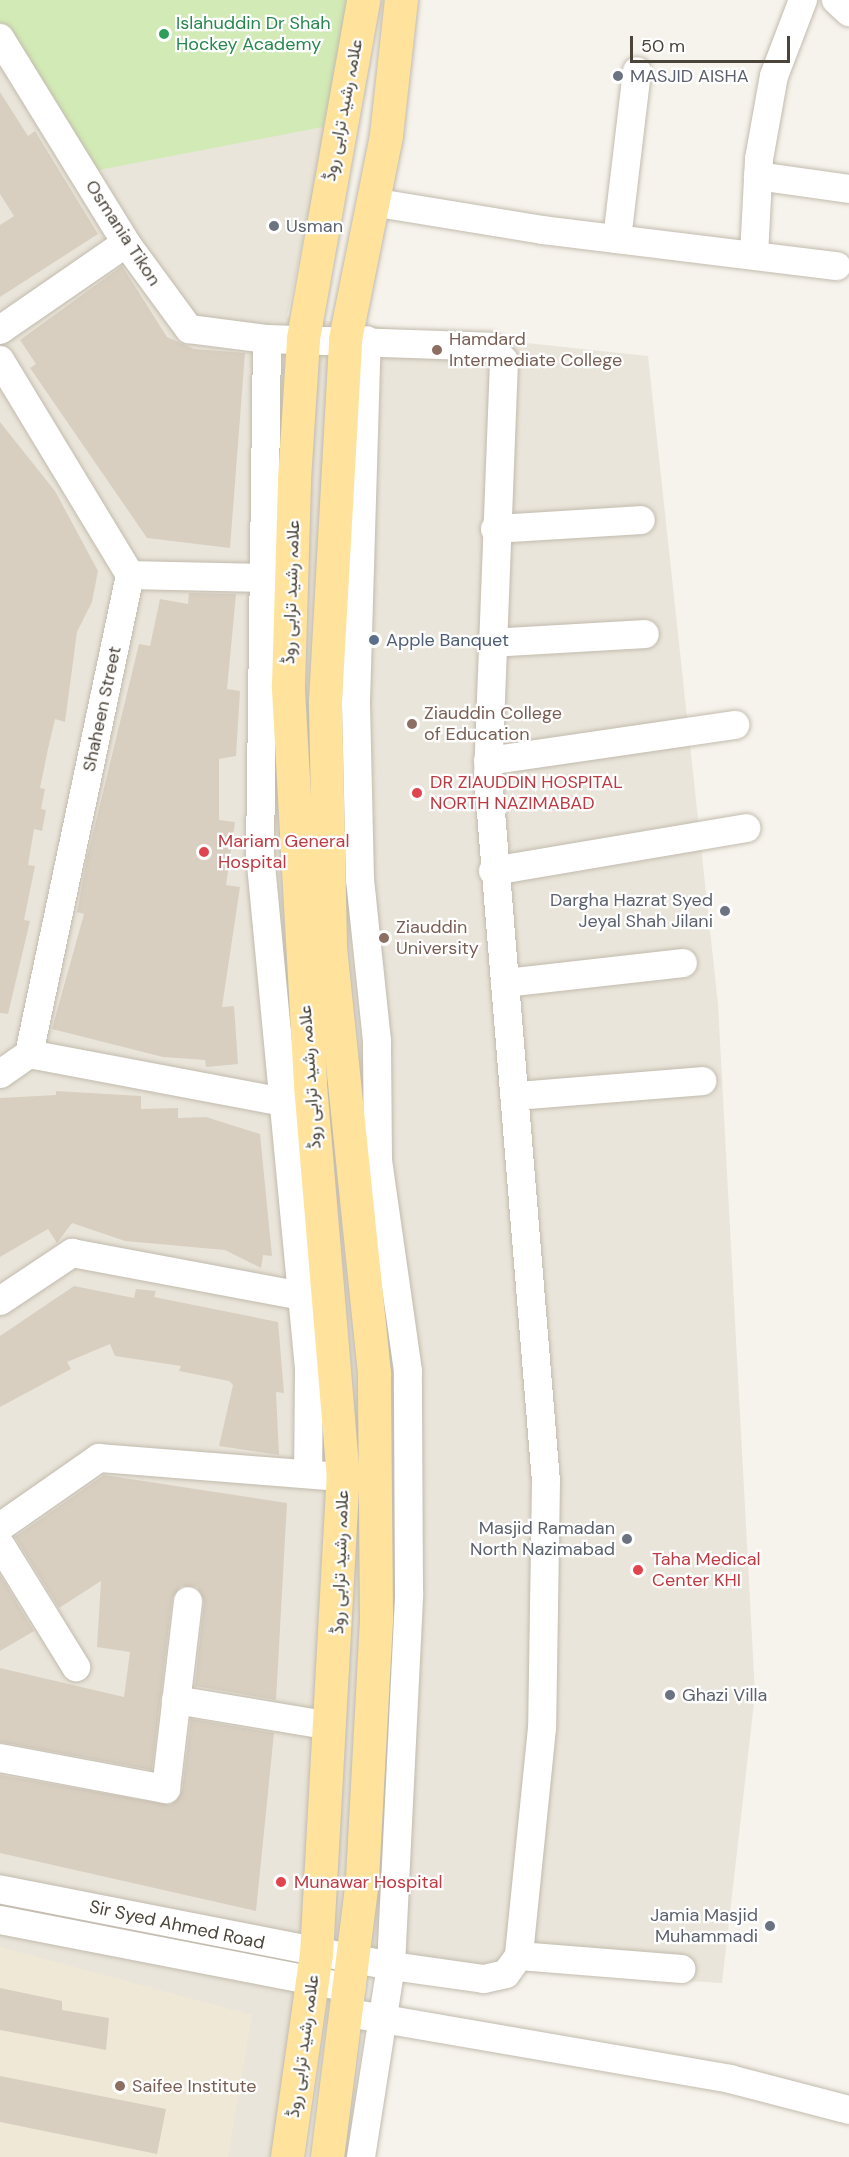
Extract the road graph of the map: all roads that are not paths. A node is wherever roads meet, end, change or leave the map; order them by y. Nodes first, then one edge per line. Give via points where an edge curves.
1 (363, 0) edge
2 (401, 0) edge
3 (803, 0) edge
4 (836, 0) edge
5 (849, 12) edge
6 (0, 38) edge
7 (637, 71) dead end
8 (758, 176) junction
9 (849, 189) edge
10 (372, 202) junction
11 (618, 239) junction
12 (126, 243) junction
13 (754, 255) junction
14 (837, 266) dead end
15 (0, 330) edge
16 (303, 338) junction
17 (267, 339) junction
18 (356, 339) junction
19 (0, 360) edge
20 (641, 520) dead end
21 (495, 529) junction
22 (130, 575) junction
23 (263, 578) junction
24 (645, 634) dead end
25 (491, 644) junction
26 (735, 725) dead end
27 (488, 761) junction
28 (746, 828) dead end
29 (494, 871) junction
30 (683, 963) dead end
31 (505, 982) junction
32 (29, 1054) junction
33 (0, 1074) edge
34 (702, 1081) dead end
35 (517, 1096) junction
36 (280, 1102) junction
37 (312, 1108) junction
38 (314, 1298) junction
39 (0, 1301) edge
40 (308, 1474) junction
41 (343, 1478) junction
42 (3, 1524) edge
43 (188, 1601) dead end
44 (76, 1666) dead end
45 (176, 1700) junction
46 (331, 1726) junction
47 (0, 1758) edge
48 (0, 1889) edge
49 (0, 1920) edge
50 (519, 1956) junction
51 (392, 1966) junction
52 (314, 1968) junction
53 (681, 1969) dead end
54 (351, 1987) junction
55 (383, 2019) junction
56 (849, 2110) edge
57 (287, 2157) edge
58 (327, 2157) edge
59 (361, 2157) edge

1 - 16 main road, علامہ رشید ترابی روڈ
2 - 10 main road, علامہ رشید ترابی روڈ
3 - 8 street via 774,76
4 - 5 street
6 - 12 street, Osmania Tikon
7 - 11 street
8 - 9 street
8 - 13 street
10 - 11 street
10 - 18 main road, علامہ رشید ترابی روڈ
11 - 13 street
12 - 15 street
12 - 17 street, Osmania Tikon via 189,329
13 - 14 street
16 - 17 street, Osmania Tikon
16 - 18 street, Osmania Tikon
16 - 37 main road, علامہ رشید ترابی روڈ via 288,685
17 - 23 street
18 - 21 street, Osmania Tikon via 491,347 504,361
18 - 51 street via 360,880 377,1041 378,1160 408,1371 409,1592
18 - 54 main road, علامہ رشید ترابی روڈ via 325,700 329,922 374,1373 376,1616
19 - 22 street
20 - 21 street
21 - 25 street, Osmania Tikon
22 - 23 street
22 - 32 street, Shaheen Street
23 - 36 street via 260,854 276,989
24 - 25 street
25 - 27 street, Osmania Tikon
26 - 27 street
27 - 29 street, Osmania Tikon
28 - 29 street
29 - 31 street, Osmania Tikon
30 - 31 street
31 - 35 street, Osmania Tikon
32 - 33 street
32 - 36 street
34 - 35 street
35 - 50 street, Osmania Tikon via 546,1481 542,1728
36 - 37 street
36 - 38 street
37 - 38 main road, علامہ رشید ترابی روڈ
38 - 39 street via 72,1253
38 - 40 street
38 - 41 main road, علامہ رشید ترابی روڈ
40 - 41 street
40 - 42 street via 99,1458
41 - 46 main road, علامہ رشید ترابی روڈ
42 - 44 street
43 - 45 street
45 - 46 street
45 - 47 street via 166,1789
46 - 52 main road, علامہ رشید ترابی روڈ
48 - 52 street, Sir Syed Ahmed Road
49 - 52 street, Sir Syed Ahmed Road
50 - 51 street via 506,1974 483,1979
50 - 53 street
51 - 54 street
51 - 55 street
52 - 54 street, Sir Syed Ahmed Road
52 - 57 main road, علامہ رشید ترابی روڈ
54 - 55 street
54 - 58 main road, علامہ رشید ترابی روڈ
55 - 56 street via 730,2079
55 - 59 street

